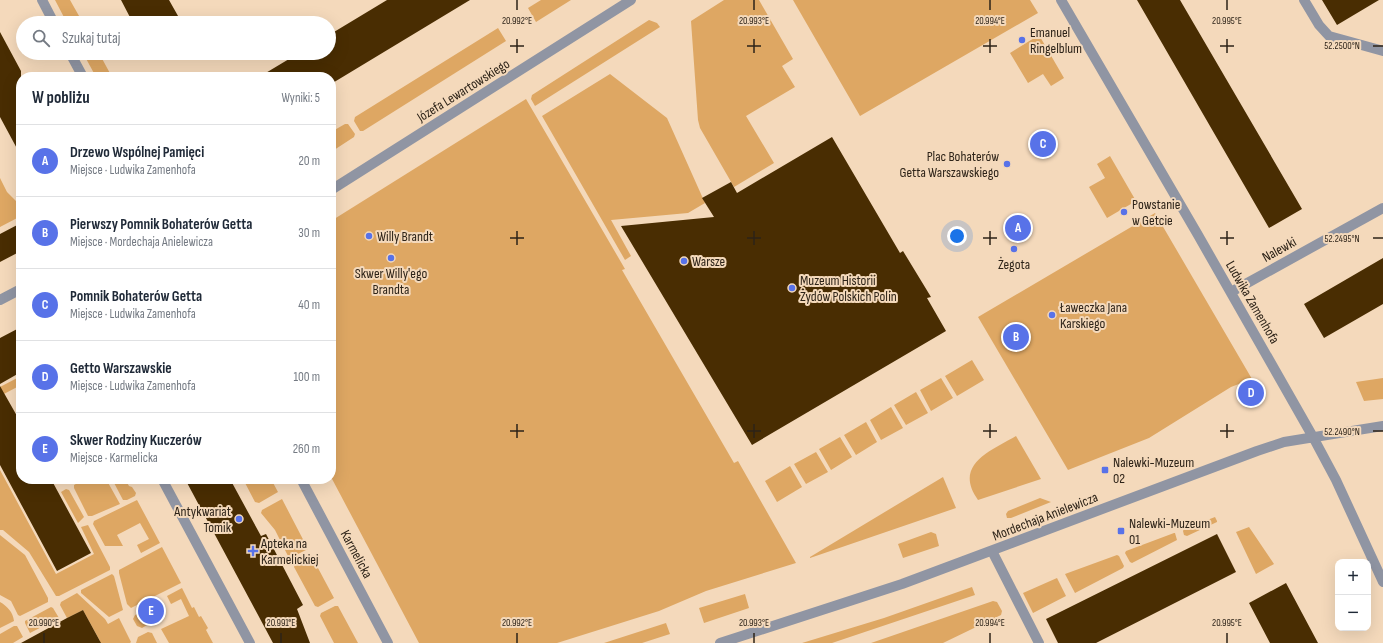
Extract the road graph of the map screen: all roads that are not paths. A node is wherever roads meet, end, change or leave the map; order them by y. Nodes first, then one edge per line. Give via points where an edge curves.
1 (42, 0) edge
2 (631, 0) edge
3 (1061, 0) edge
4 (1304, 0) edge
5 (50, 16) edge
6 (1383, 51) edge
7 (74, 60) edge
8 (80, 72) edge
9 (336, 187) edge
10 (1383, 208) edge
11 (16, 292) edge
12 (1231, 292) junction
13 (0, 300) edge
14 (1383, 426) edge
15 (1313, 436) junction
16 (165, 484) edge
17 (304, 484) edge
18 (992, 551) junction
19 (1383, 582) edge
20 (250, 643) edge
21 (388, 643) edge
22 (720, 643) edge
23 (1039, 643) edge

1 - 5 street
2 - 9 street, Józefa Lewartowskiego
3 - 12 street, Ludwika Zamenhofa
4 - 6 street via 1329,36
7 - 8 street
10 - 12 street, Nalewki
11 - 13 street
12 - 15 street, Ludwika Zamenhofa
14 - 15 street, Mordechaja Anielewicza
15 - 18 street, Mordechaja Anielewicza via 1284,442
15 - 19 street, Ludwika Zamenhofa
16 - 20 street
17 - 21 street, Karmelicka
18 - 22 street, Mordechaja Anielewicza via 902,584
18 - 23 street

